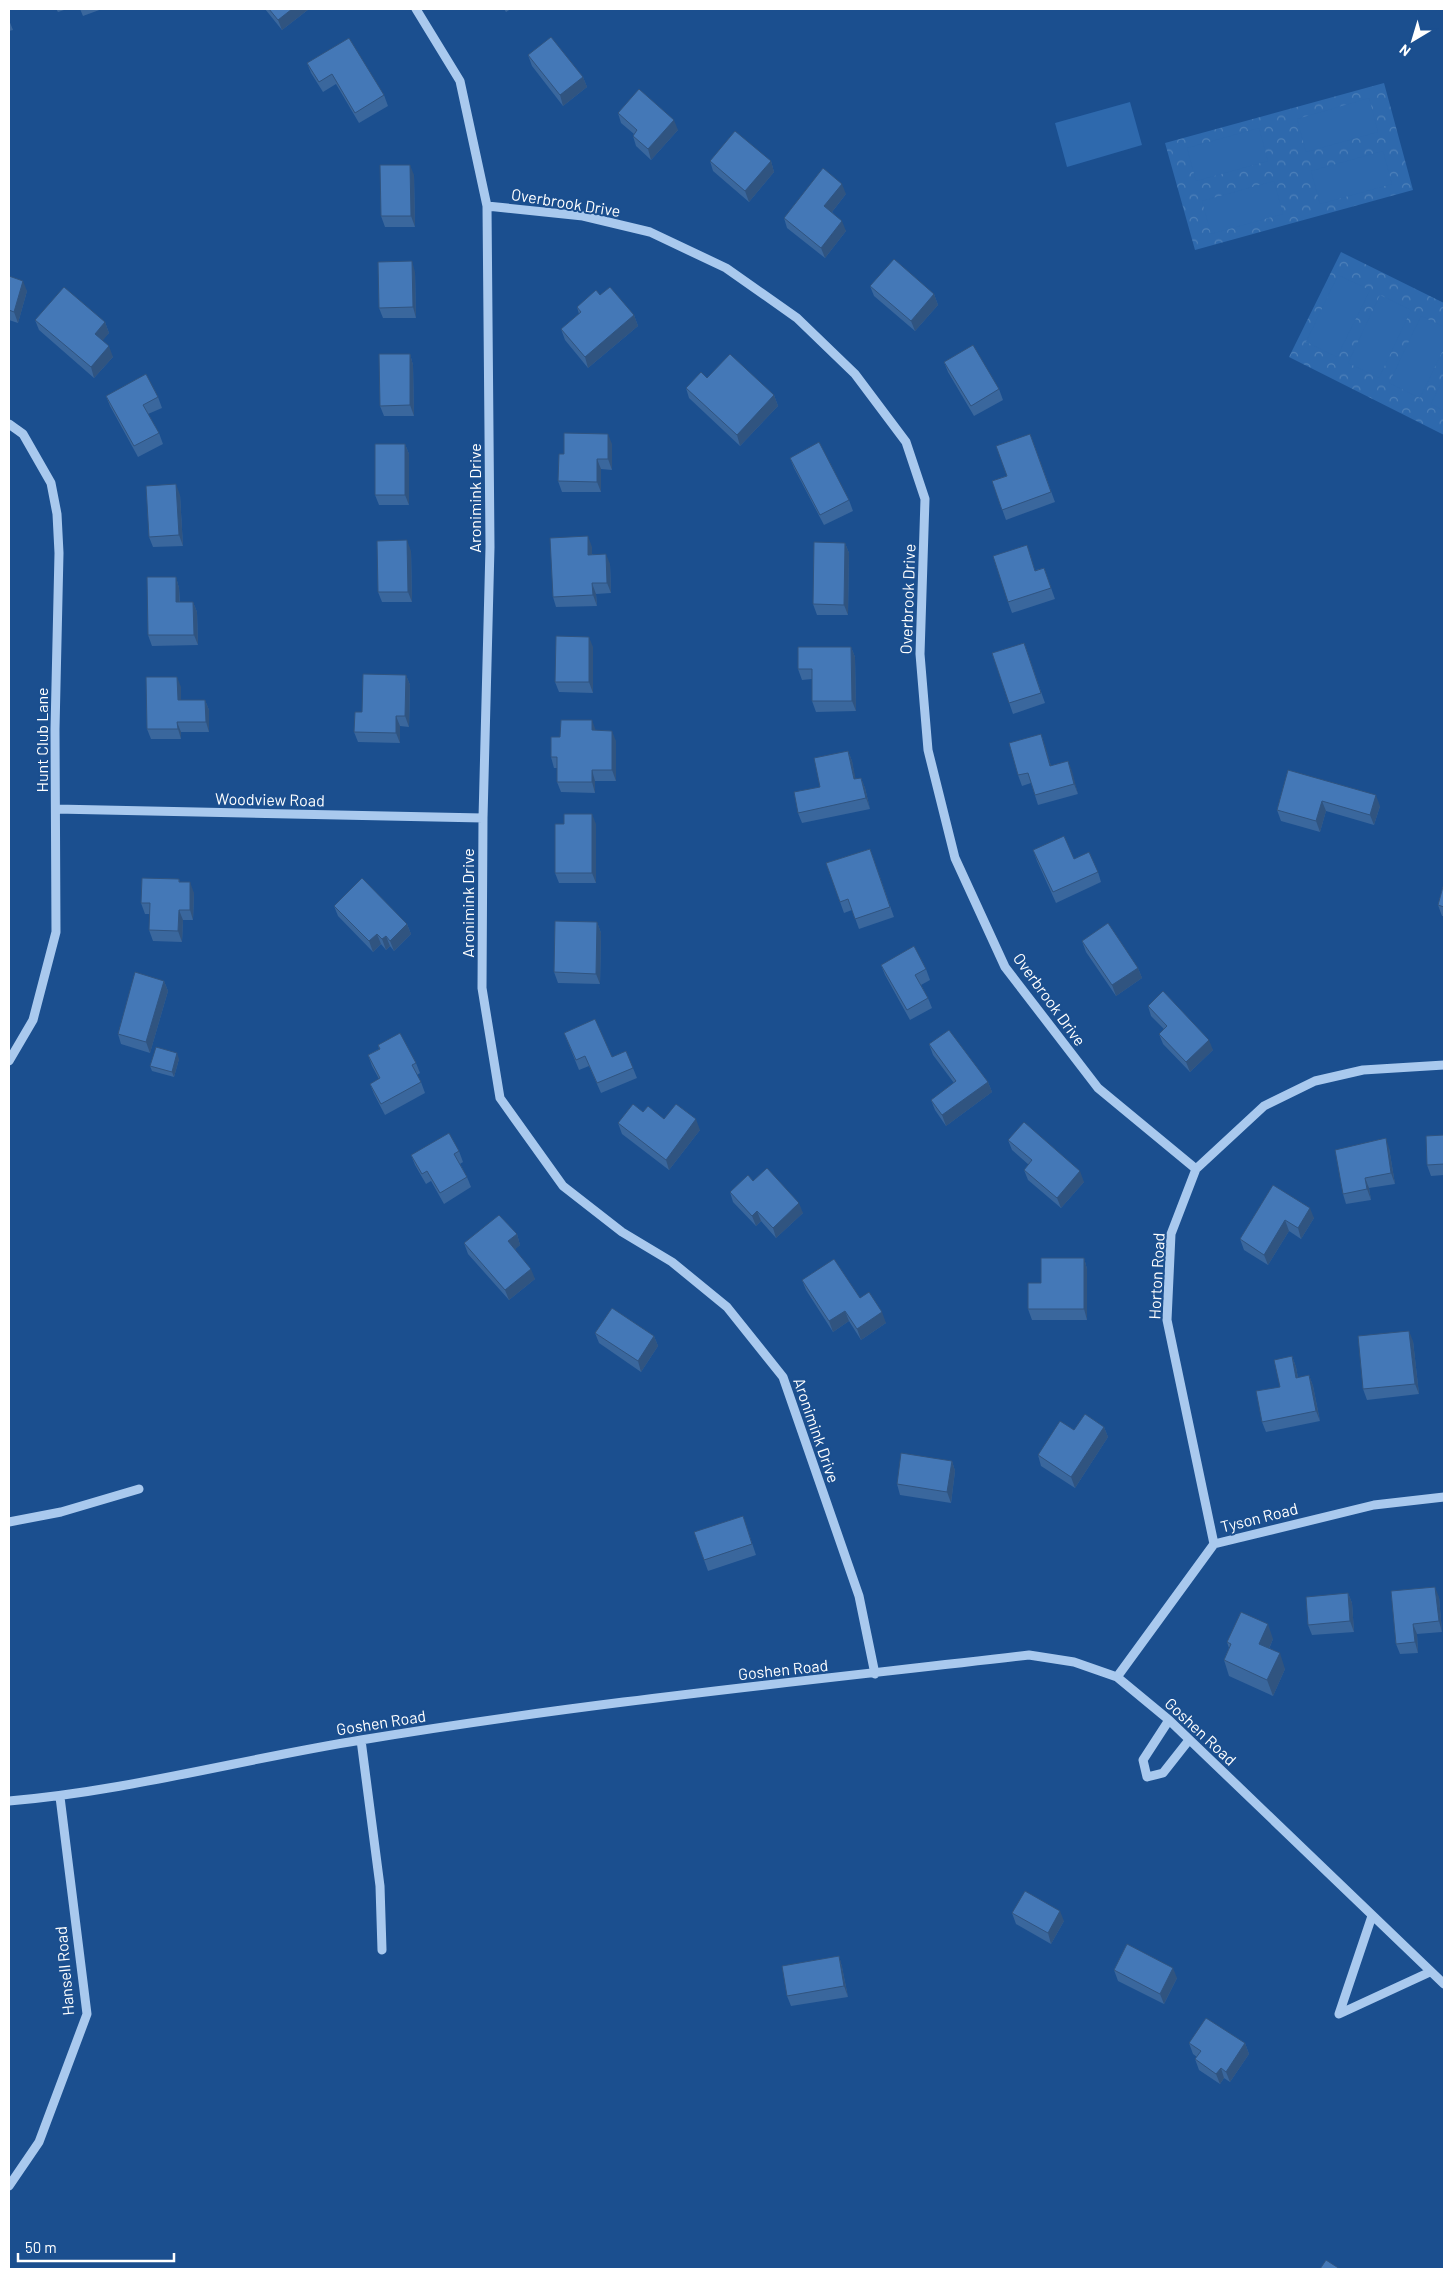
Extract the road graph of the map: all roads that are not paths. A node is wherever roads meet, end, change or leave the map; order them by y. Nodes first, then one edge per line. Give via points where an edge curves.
1 (416, 9) edge
2 (487, 206) junction
3 (9, 424) edge
4 (56, 809) junction
5 (483, 818) junction
6 (9, 1061) edge
7 (1444, 1065) edge
8 (1196, 1169) junction
9 (139, 1489) dead end
10 (1444, 1497) edge
11 (9, 1522) edge
12 (1214, 1544) junction
13 (875, 1674) junction
14 (1117, 1677) junction
15 (1169, 1720) junction
16 (361, 1740) junction
17 (1189, 1740) junction
18 (60, 1797) junction
19 (9, 1801) edge
20 (1372, 1916) junction
21 (382, 1950) dead end
22 (1430, 1972) junction
23 (1444, 1984) edge
24 (9, 2186) edge

1 - 2 street, Aronimink Drive via 460,81
2 - 5 street, Aronimink Drive via 490,546
2 - 8 street, Overbrook Drive via 583,216 650,232 726,268 797,318 855,374 906,442 925,499 920,654 928,750 956,858 1005,967 1098,1088
3 - 4 street, Hunt Club Lane via 23,434 51,483 57,514
4 - 5 street, Woodview Road
4 - 6 street, Hunt Club Lane via 56,932 34,1020
5 - 13 street, Aronimink Drive via 482,988 500,1098 563,1186 622,1232 672,1262 727,1307 783,1377 858,1596
7 - 8 street, Horton Road via 1363,1070 1315,1081 1264,1106
8 - 12 street, Horton Road via 1171,1234 1167,1320
9 - 11 street via 61,1512
10 - 12 street, Tyson Road via 1374,1505
12 - 14 street, Tyson Road
13 - 14 street, Goshen Road via 1029,1655 1074,1662
13 - 16 street, Goshen Road via 613,1704
14 - 15 street, Goshen Road
15 - 17 street, Goshen Road
15 - 17 street via 1144,1760 1146,1777 1163,1774
16 - 18 street, Goshen Road
16 - 21 street via 380,1886
17 - 20 street, Goshen Road
18 - 19 street, Goshen Road
18 - 24 street, Hansell Road via 87,2014 39,2142
20 - 22 street, Goshen Road
20 - 22 street via 1338,2014
22 - 23 street, Goshen Road

